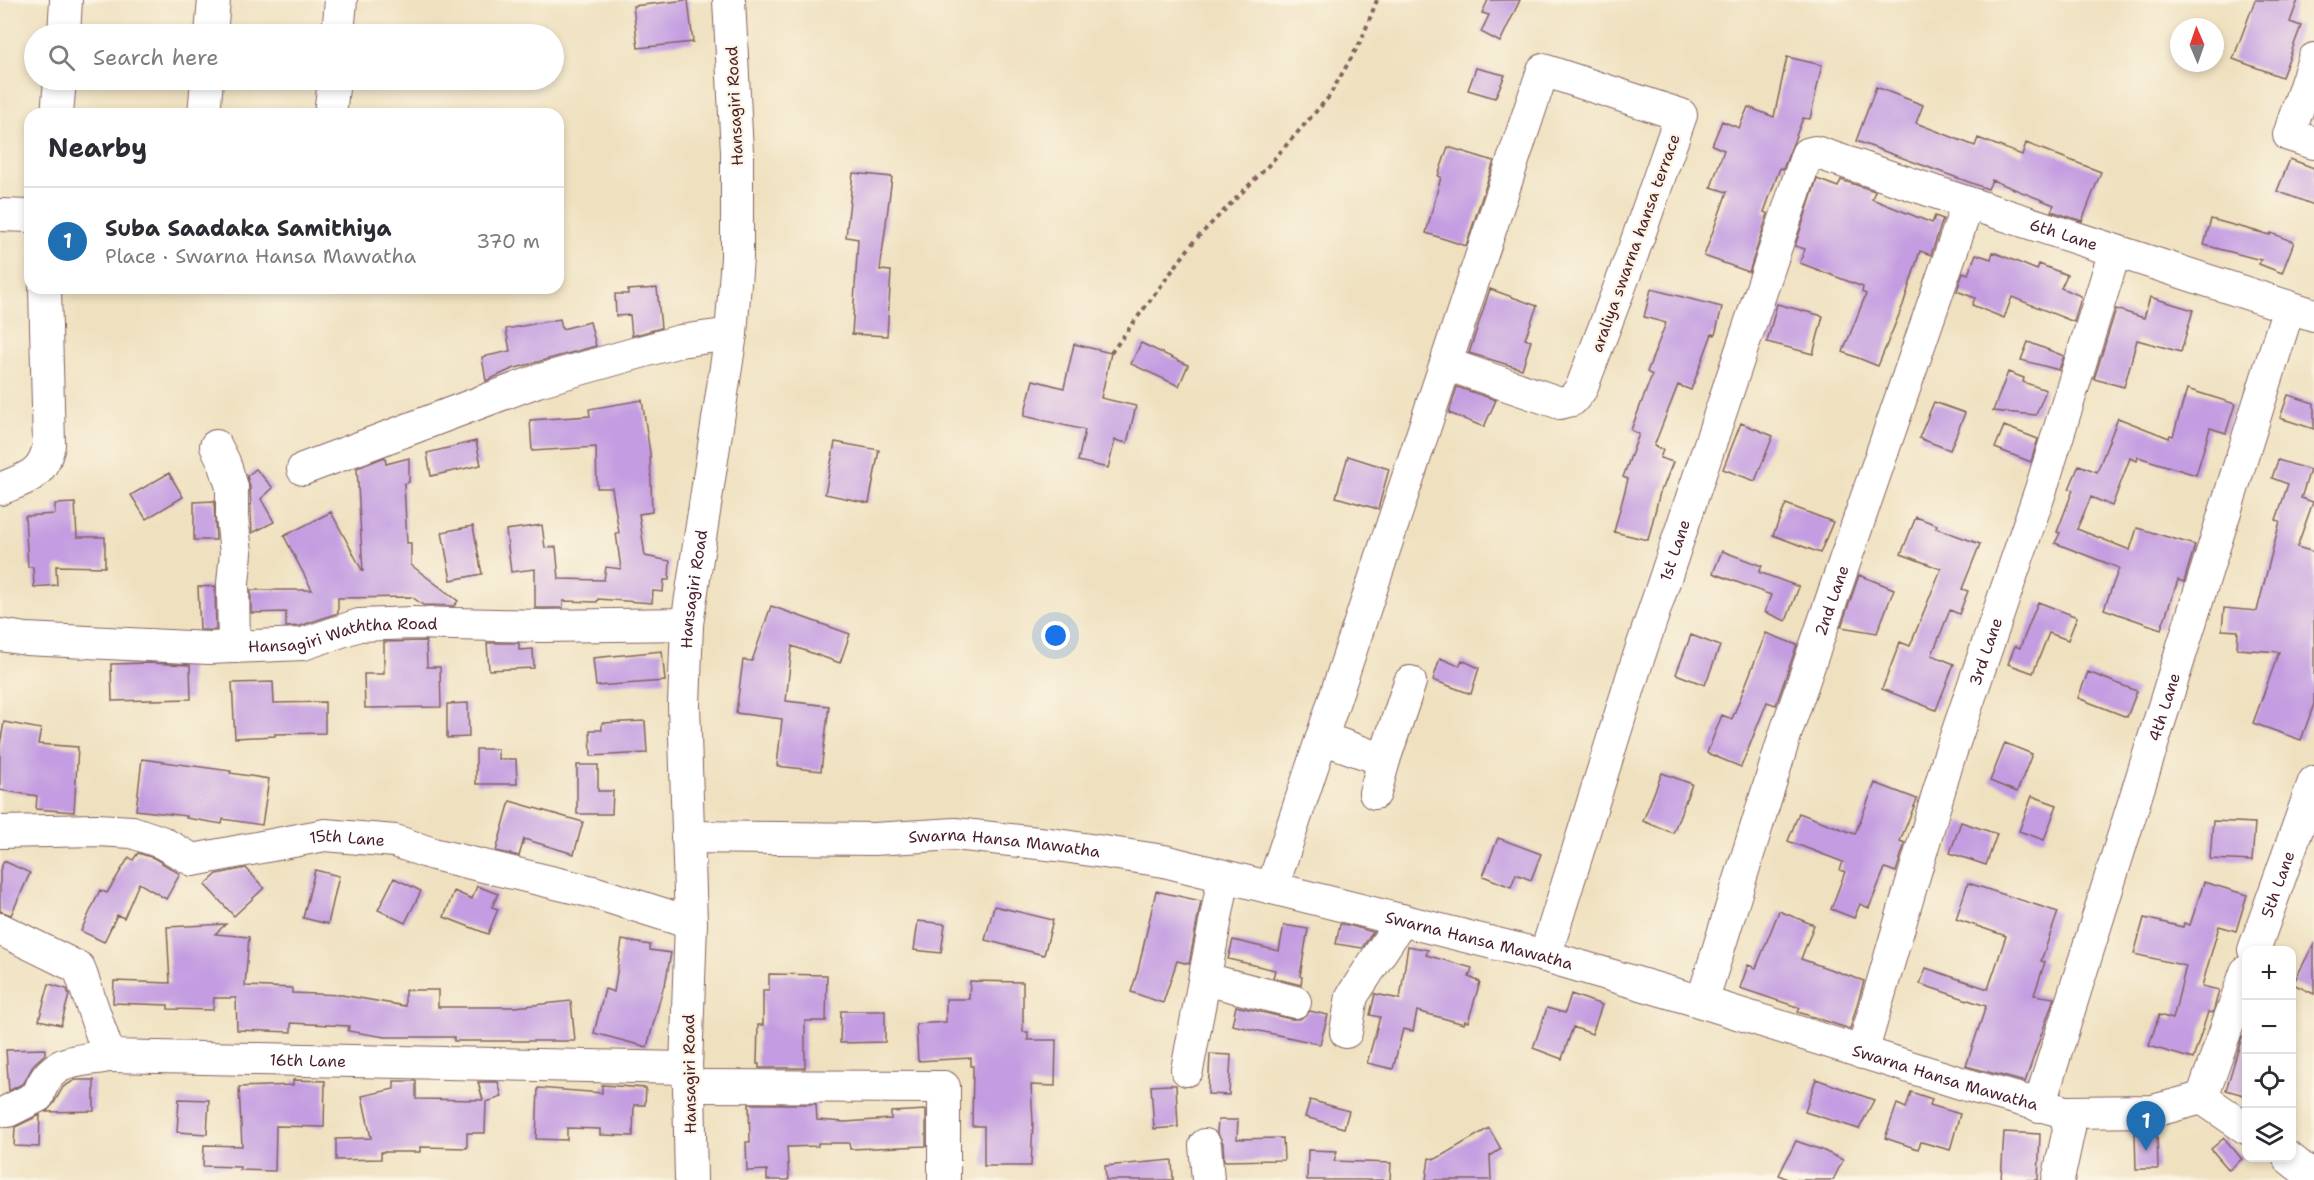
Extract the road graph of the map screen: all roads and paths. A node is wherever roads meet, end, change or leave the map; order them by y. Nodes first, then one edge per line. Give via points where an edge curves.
1 (66, 0) edge
2 (214, 0) edge
3 (341, 0) edge
4 (729, 0) edge
5 (1377, 0) edge
6 (65, 24) edge
7 (212, 24) edge
8 (339, 24) edge
9 (2314, 59) edge
10 (59, 90) edge
11 (206, 90) edge
12 (332, 90) edge
13 (58, 108) edge
14 (205, 108) edge
15 (331, 108) edge
16 (2314, 143) edge
17 (1815, 152) joint
18 (1968, 203) junction
19 (0, 215) edge
20 (24, 216) edge
21 (2115, 251) junction
22 (45, 294) edge
23 (2302, 311) edge
24 (731, 334) junction
25 (1111, 353) dead end
26 (1446, 364) junction
27 (216, 446) dead end
28 (303, 469) dead end
29 (0, 489) edge
30 (687, 624) junction
31 (0, 635) edge
32 (234, 647) junction
33 (1410, 682) dead end
34 (1322, 738) junction
35 (1383, 760) junction
36 (2314, 782) edge
37 (1375, 793) dead end
38 (0, 832) edge
39 (687, 837) junction
40 (1224, 876) junction
41 (1272, 888) junction
42 (1402, 920) junction
43 (691, 923) junction
44 (0, 928) edge
45 (2256, 946) edge
46 (1545, 956) junction
47 (1204, 979) junction
48 (2242, 986) edge
49 (1295, 1002) dead end
50 (1702, 1002) junction
51 (1346, 1032) dead end
52 (1862, 1053) junction
53 (110, 1056) junction
54 (1187, 1070) dead end
55 (687, 1077) junction
56 (2202, 1098) junction
57 (2052, 1109) junction
58 (8, 1111) dead end
59 (2242, 1125) edge
60 (1205, 1145) dead end
61 (692, 1180) edge
62 (944, 1180) edge
63 (1208, 1180) edge
64 (2058, 1180) edge

1 - 6 street
2 - 7 street
3 - 8 street
4 - 24 street, Hansagiri Road via 737,152 737,258
5 - 25 path via 1360,41 1328,98 1195,240
9 - 16 street via 2289,135
10 - 13 street
11 - 14 street
12 - 15 street
17 - 18 street, 6th Lane
17 - 46 street, 1st Lane via 1807,154 1635,668
18 - 21 street, 6th Lane
18 - 50 street, 2nd Lane via 1786,732
19 - 20 street
21 - 23 street, 6th Lane
21 - 52 street, 3rd Lane via 2041,489 1948,760
22 - 29 street via 47,458 42,468 27,478
23 - 57 street, 4th Lane
24 - 28 street via 680,341 537,381
24 - 30 street, Hansagiri Road
26 - 26 street, araliya swarna hansa terrace via 1543,70 1681,115 1581,389 1572,400 1560,403
26 - 34 street, araliya swarna hansa terrace
27 - 32 street via 232,487 236,553 232,583
30 - 32 street, Hansagiri Waththa Road via 359,625 303,644
30 - 39 street, Hansagiri Road
31 - 32 street, Hansagiri Waththa Road
33 - 35 street
34 - 35 street
34 - 41 street, araliya swarna hansa terrace
35 - 37 street
36 - 45 street, 5th Lane
38 - 43 street, 15th Lane via 132,832 162,842 193,860 325,835 395,841 433,854 593,892
39 - 40 street, Swarna Hansa Mawatha via 874,838 955,834 1164,861
39 - 43 street, Hansagiri Road
40 - 41 street, Swarna Hansa Mawatha
40 - 47 street
41 - 42 street, Swarna Hansa Mawatha
42 - 46 street, Swarna Hansa Mawatha
42 - 51 street via 1352,996
43 - 55 street, Hansagiri Road
44 - 53 street via 79,968
46 - 50 street, Swarna Hansa Mawatha
47 - 49 street
47 - 54 street
48 - 56 street
50 - 52 street, Swarna Hansa Mawatha
52 - 57 street, Swarna Hansa Mawatha
53 - 55 street, 16th Lane
53 - 58 street, 16th Lane via 60,1065 43,1079 38,1096
55 - 61 street, Hansagiri Road
55 - 62 street, 16th Lane via 944,1087
56 - 57 street, Swarna Hansa Mawatha via 2153,1111
56 - 59 street
57 - 64 street via 2069,1129
60 - 63 street

